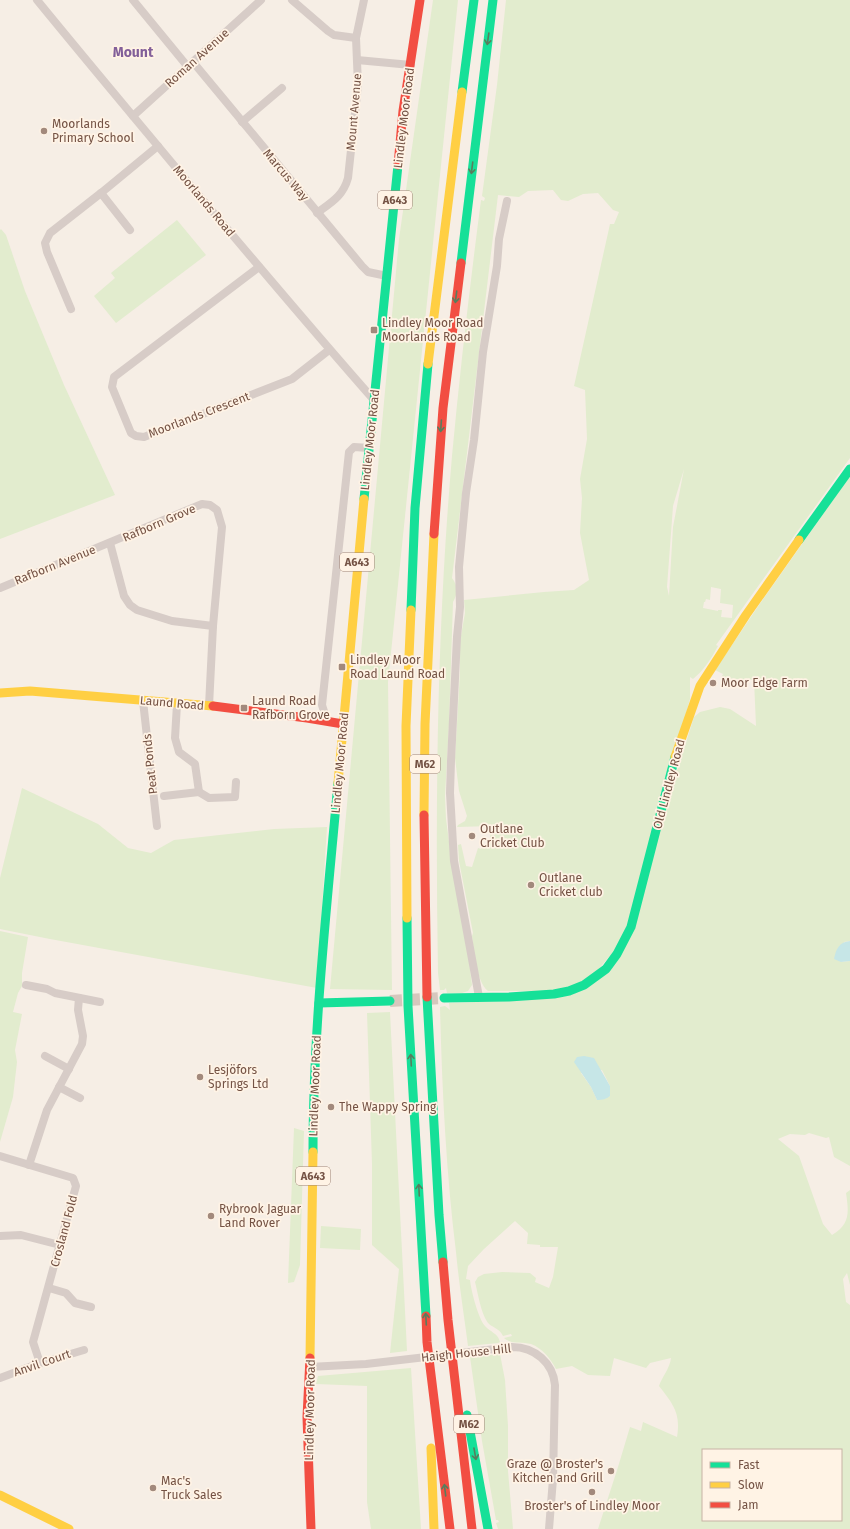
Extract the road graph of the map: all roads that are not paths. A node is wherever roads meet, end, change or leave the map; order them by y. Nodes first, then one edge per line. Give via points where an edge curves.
1 (37, 0) edge
2 (133, 0) edge
3 (261, 0) edge
4 (292, 0) edge
5 (364, 0) edge
6 (420, 0) edge
7 (474, 0) edge
8 (493, 0) edge
9 (356, 38) junction
10 (357, 60) junction
11 (190, 64) junction
12 (410, 65) junction
13 (282, 88) dead end
14 (133, 116) junction
15 (242, 122) junction
16 (158, 146) junction
17 (101, 193) junction
18 (508, 201) dead end
19 (318, 213) junction
20 (130, 230) dead end
21 (259, 267) junction
22 (387, 276) junction
23 (72, 310) dead end
24 (329, 350) junction
25 (374, 400) junction
26 (369, 448) junction
27 (850, 469) edge
28 (110, 543) junction
29 (0, 588) edge
30 (213, 626) junction
31 (0, 693) edge
32 (143, 701) junction
33 (177, 704) junction
34 (209, 706) junction
35 (327, 721) junction
36 (343, 724) junction
37 (236, 782) dead end
38 (199, 792) junction
39 (164, 796) dead end
40 (157, 826) dead end
41 (26, 985) dead end
42 (479, 997) junction
43 (79, 998) junction
44 (444, 998) tunnel mouth
45 (390, 1001) tunnel mouth
46 (100, 1002) dead end
47 (319, 1003) junction
48 (45, 1056) dead end
49 (69, 1069) junction
50 (59, 1087) junction
51 (80, 1098) dead end
52 (0, 1156) edge
53 (29, 1165) junction
54 (0, 1236) edge
55 (60, 1246) junction
56 (49, 1288) junction
57 (91, 1307) dead end
58 (448, 1320) junction
59 (427, 1342) junction
60 (84, 1350) dead end
61 (40, 1363) junction
62 (309, 1367) junction
63 (0, 1378) edge
64 (0, 1495) edge
65 (70, 1529) edge
66 (311, 1529) edge
67 (434, 1529) edge
68 (450, 1529) edge
69 (472, 1529) edge
70 (488, 1529) edge
71 (549, 1529) edge

1 - 14 street, Moorlands Road
2 - 11 street, Marcus Way
3 - 11 street, Roman Avenue
4 - 9 street via 334,35
5 - 9 street, Mount Avenue
6 - 12 main road, Lindley Moor Road / A643
59 -> 7 main road, M62 via 408,1006 406,726 415,508 423,408
8 -> 58 main road, M62 via 443,408 425,724 424,868 428,1022
9 - 10 street, Mount Avenue
10 - 12 street
10 - 19 street, Mount Avenue via 358,85 345,188
11 - 14 street, Roman Avenue
11 - 15 street, Marcus Way
12 - 22 main road, Lindley Moor Road / A643
13 - 15 street
14 - 16 street, Moorlands Road
15 - 19 street, Marcus Way
16 - 17 street
16 - 21 street, Moorlands Road
17 - 20 street
17 - 23 street via 50,233 45,243
18 - 42 street via 499,239 466,493 459,567 460,607 456,638 450,777 454,861
19 - 22 street, Marcus Way via 368,272
21 - 24 street, Moorlands Road
21 - 24 street, Moorlands Crescent via 114,377 112,387 131,433 144,437 292,379
22 - 25 main road, Lindley Moor Road / A643
24 - 25 street, Moorlands Road
25 - 26 main road, Lindley Moor Road / A643
26 - 35 street via 354,447 349,452 322,705
26 - 36 main road, Lindley Moor Road / A643
27 - 42 main road, Old Lindley Road via 742,620 700,686 668,781 631,927 616,957 596,977 570,991 525,996
28 - 29 street, Rafborn Avenue
28 - 30 street, Rafborn Grove via 124,596 130,605 137,610 172,621
28 - 30 street, Rafborn Grove via 202,504 210,505 217,510 222,527
30 - 34 street, Rafborn Grove
31 - 32 main road, Laund Road via 30,691
32 - 33 main road, Laund Road
32 - 40 street, Peat Ponds
33 - 34 main road, Laund Road
33 - 38 street via 175,738 179,752 195,764
34 - 35 main road, Laund Road
35 - 36 main road, Laund Road
36 - 47 main road, Lindley Moor Road / A643
37 - 38 street via 235,797 209,798
38 - 39 street
41 - 43 street
42 - 44 main road, Old Lindley Road
43 - 46 street
43 - 49 street via 78,1010 84,1036
45 - 47 main road
47 - 62 main road, Lindley Moor Road / A643 via 313,1091
48 - 49 street
49 - 50 street
50 - 51 street
50 - 53 street via 47,1110
52 - 53 street, Crosland Fold
53 - 55 street, Crosland Fold via 73,1178 76,1186
54 - 55 street via 21,1235
55 - 56 street, Crosland Fold
56 - 57 street via 66,1293 75,1302
56 - 61 street, Crosland Fold via 33,1342
58 - 69 main road, M62
58 -> 70 main road, M62
59 - 67 main road, M62
68 -> 59 main road, M62
60 - 61 street, Anvil Court
61 - 63 street, Anvil Court
62 - 66 main road, Lindley Moor Road / A643 via 307,1439
62 - 71 street, Haigh House Hill via 366,1364 512,1347 534,1352 552,1372 555,1381
64 - 65 main road

